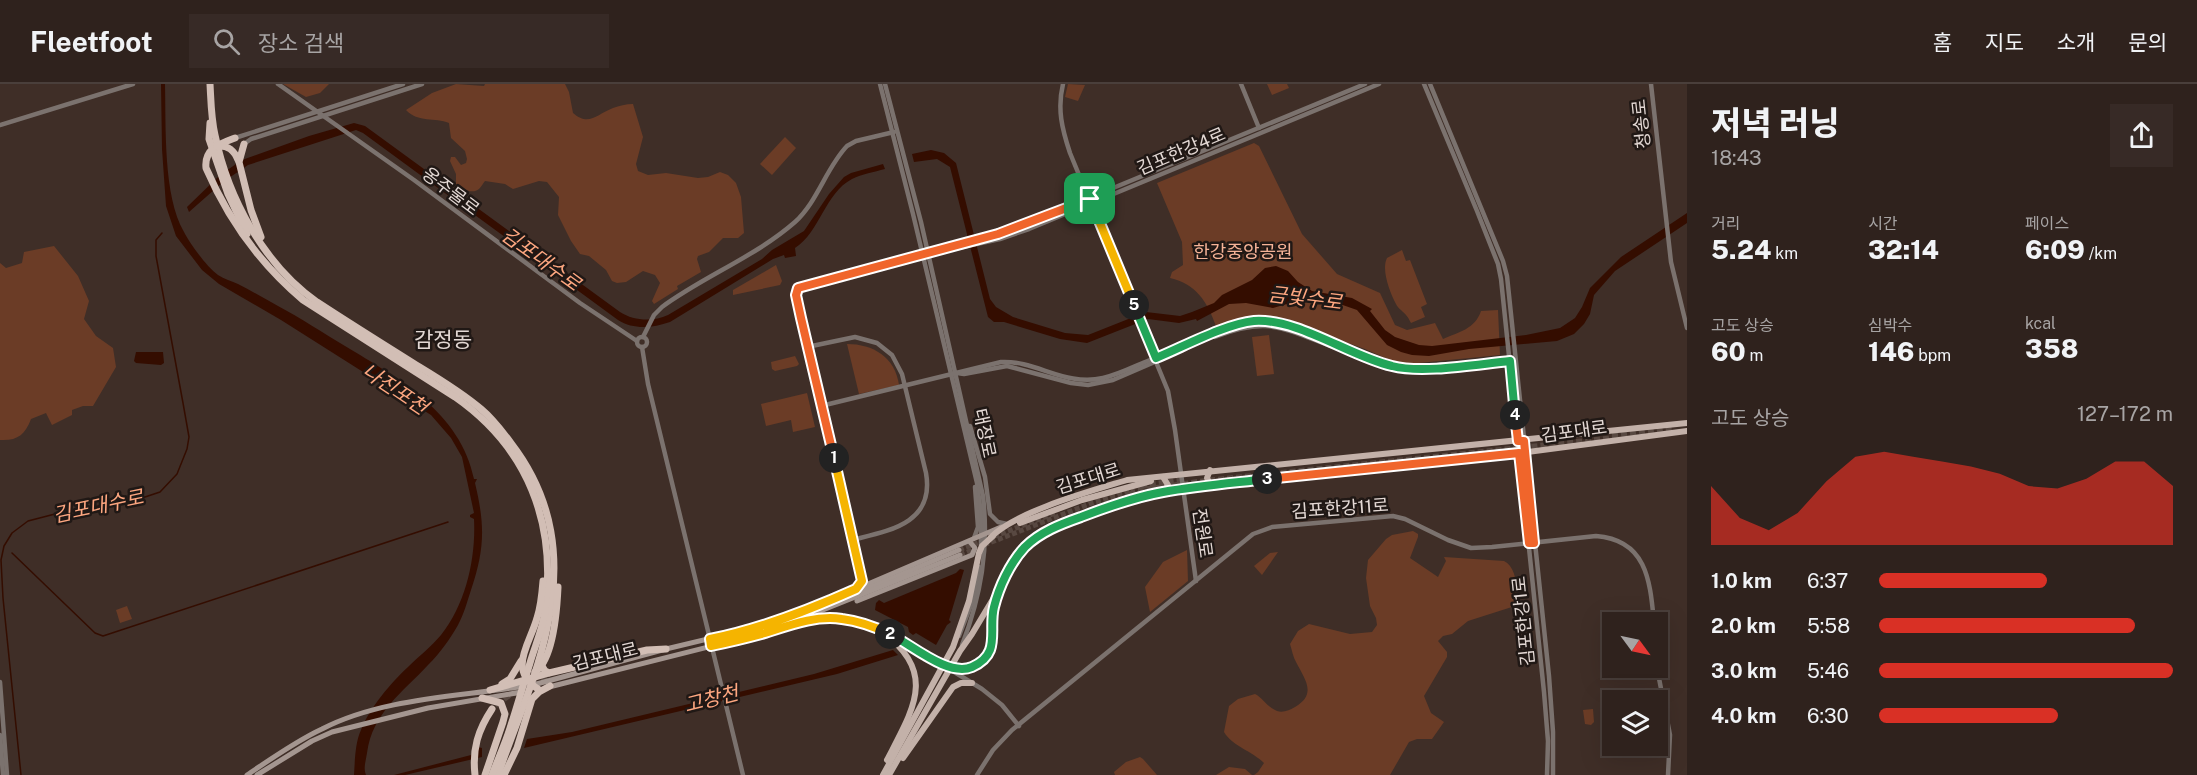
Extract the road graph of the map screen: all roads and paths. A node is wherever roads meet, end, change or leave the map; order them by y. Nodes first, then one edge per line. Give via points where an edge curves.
1 (133, 84) edge
2 (208, 84) edge
3 (278, 84) edge
4 (403, 84) edge
5 (422, 84) edge
6 (880, 84) edge
7 (885, 84) edge
8 (1063, 84) edge
9 (1242, 84) edge
10 (1365, 84) edge
11 (1379, 84) edge
12 (1424, 84) edge
13 (1430, 84) edge
14 (1651, 84) edge
15 (338, 108) junction
16 (0, 125) edge
17 (1259, 128) junction
18 (894, 132) junction
19 (235, 138) joint
20 (244, 144) joint
21 (215, 146) junction
22 (239, 162) junction
23 (231, 193) junction
24 (1091, 202) junction
25 (925, 254) junction
26 (275, 263) junction
27 (267, 264) junction
28 (1687, 328) edge
29 (1510, 329) junction
30 (643, 337) junction
31 (637, 341) junction
32 (642, 347) junction
33 (807, 347) junction
34 (1513, 350) junction
35 (1156, 360) junction
36 (1510, 361) junction
37 (953, 374) junction
38 (905, 386) junction
39 (821, 406) junction
40 (964, 416) junction
41 (1687, 423) edge
42 (1687, 431) edge
43 (1521, 441) junction
44 (1495, 443) junction
45 (1522, 453) junction
46 (1496, 456) junction
47 (1210, 470) junction
48 (1181, 474) junction
49 (1163, 477) junction
50 (1122, 485) dead end
51 (1210, 486) junction
52 (1183, 490) junction
53 (1164, 492) junction
54 (1123, 500) tunnel mouth
55 (1020, 523) junction
56 (1009, 524) junction
57 (991, 537) junction
58 (852, 540) junction
59 (970, 542) junction
60 (1531, 543) junction
61 (1024, 548) junction
62 (547, 555) junction
63 (862, 581) junction
64 (1196, 581) junction
65 (872, 582) junction
66 (1000, 586) junction
67 (856, 589) junction
68 (818, 606) junction
69 (1652, 612) edge
70 (802, 621) junction
71 (785, 626) junction
72 (879, 629) junction
73 (711, 642) junction
74 (666, 649) junction
75 (956, 649) junction
76 (536, 663) junction
77 (942, 664) junction
78 (522, 665) junction
79 (942, 674) junction
80 (549, 675) junction
81 (1659, 680) edge
82 (0, 682) edge
83 (972, 683) junction
84 (532, 684) junction
85 (550, 686) junction
86 (517, 687) junction
87 (490, 690) junction
88 (525, 692) junction
89 (482, 698) junction
90 (524, 704) junction
91 (492, 709) tunnel mouth
92 (1019, 726) junction
93 (0, 735) edge
94 (3, 762) edge
95 (5, 775) edge
96 (247, 775) edge
97 (256, 775) edge
98 (476, 775) edge
99 (485, 775) edge
100 (492, 775) edge
101 (498, 775) edge
102 (504, 775) edge
103 (743, 775) edge
104 (882, 775) edge
105 (890, 775) edge
106 (978, 775) edge
107 (1547, 775) edge
108 (1553, 775) edge
109 (1668, 775) edge

1 - 16 street
2 - 23 highway via 212,138
3 - 31 street, 옹주물로
4 - 15 street
5 - 15 street
6 - 18 street
7 - 18 street, 태장로
8 - 24 street, 전원로 via 1061,121
9 - 17 street
10 - 17 street, 김포한강4로
11 - 24 street, 김포한강4로
12 - 29 street, 김포한강1로 via 1498,264
13 - 29 street, 김포한강1로 via 1503,261
14 - 28 street, 청송로 via 1665,223
15 - 19 street
15 - 20 street
17 - 24 street, 김포한강4로
18 - 25 street, 태장로
18 - 30 street via 847,146 796,221 672,300 654,315
19 - 21 highway
20 - 22 highway
21 - 22 highway via 227,146
21 - 27 highway via 206,158 206,168 241,233
22 - 26 highway via 255,223
23 - 26 highway
23 - 27 highway via 243,230
24 - 25 street, 김포한강4로 via 1007,237
24 - 35 street, 전원로
25 - 33 street, 김포한강4로 via 800,286 796,295
25 - 37 street, 태장로
26 - 76 highway via 307,295 483,410 525,463 549,519 558,584 553,630
27 - 62 highway via 303,300 486,421 532,487 544,523
29 - 34 street, 김포한강1로
30 - 31 street
30 - 32 street via 647,343
31 - 32 street, 옹주물로
32 - 73 street
33 - 38 street via 852,337 877,342 896,360
33 - 39 street
34 - 36 street, 김포한강1로
34 - 43 street, 김포한강1로
35 - 36 street via 1252,321 1283,324 1391,366 1410,369
35 - 37 street via 1087,381 1009,362
35 - 48 street, 전원로 via 1170,398
36 - 43 street, 김포한강1로
37 - 38 street
37 - 40 street, 태장로
38 - 39 street
38 - 58 street via 927,479 923,502 915,516 903,525
39 - 58 street
40 - 56 street via 974,434 990,514 998,522
40 - 59 street via 978,531
40 - 75 street, 태장로 via 983,514 981,567
41 - 43 main road, 김포대로
42 - 45 main road, 김포대로
43 - 44 main road, 김포대로
43 - 45 street, 김포한강1로
44 - 46 main road
44 - 47 main road, 김포대로
45 - 46 main road, 김포대로
45 - 60 street, 김포한강1로
46 - 51 main road, 김포대로
47 - 48 main road, 김포대로
47 - 51 main road
48 - 49 main road, 김포대로
48 - 52 street, 전원로
49 - 53 main road via 1168,485
49 - 55 main road
49 - 56 main road, 김포대로 via 1127,480 1090,491
50 - 55 main road
51 - 52 main road, 김포대로
52 - 53 main road, 김포대로
52 - 64 street, 전원로
53 - 61 main road, 김포대로 via 1072,520 1043,533
54 - 61 main road via 1054,523 1031,538
55 - 57 main road
56 - 57 main road
56 - 59 main road, 김포대로
57 - 75 main road via 979,553
58 - 63 street
59 - 65 main road, 김포대로
59 - 70 main road via 975,548 972,555
60 - 64 street, 김포한강11로 via 1471,548 1394,516 1272,527 1260,531
60 - 69 street, 김포한강11로 via 1597,537 1625,547 1645,572
60 - 107 street, 김포한강1로 via 1546,713
60 - 108 street, 김포한강1로 via 1553,724
61 - 66 main road, 김포대로
62 - 76 highway via 545,612
62 - 78 highway via 540,609
63 - 65 main road
63 - 67 main road
64 - 92 street, 김포한강11로
65 - 67 main road, 김포대로
66 - 75 main road, 김포대로 via 972,634
66 - 77 main road via 992,618 993,643 987,656 967,668
67 - 68 main road, 김포대로
68 - 71 main road, 김포대로 via 960,553
68 - 73 main road, 김포대로
70 - 71 street
70 - 72 street via 840,618
71 - 73 main road, 김포대로 via 736,641
72 - 77 street
72 - 104 main road via 908,656 916,688 906,723
73 - 74 main road, 김포대로
73 - 85 main road, 김포대로
73 - 103 street
74 - 80 highway via 647,650
74 - 84 main road, 김포대로
75 - 79 main road, 태장로
76 - 78 highway via 537,671 530,674
76 - 80 highway
76 - 90 highway
77 - 83 street
78 - 84 highway
78 - 87 highway via 510,679
79 - 104 main road, 태장로
79 - 105 main road, 태장로
80 - 84 highway
81 - 109 street via 1670,735
82 - 94 street
83 - 92 street via 996,699
83 - 105 main road via 957,684 948,692
84 - 85 main road, 김포대로
84 - 86 main road, 김포대로
84 - 87 highway
84 - 88 main road, 김포대로
85 - 90 highway
86 - 87 main road, 김포대로
86 - 88 highway
87 - 96 main road, 김포대로 via 368,712 322,728
88 - 89 main road, 김포대로
88 - 90 highway via 528,694
89 - 97 main road, 김포대로 via 361,723 320,737
89 - 99 highway via 501,703 505,714
90 - 100 highway
90 - 101 highway
90 - 102 highway via 517,748
91 - 98 highway via 479,731
92 - 106 street, 김포한강11로 via 993,750
93 - 94 street
94 - 95 street

